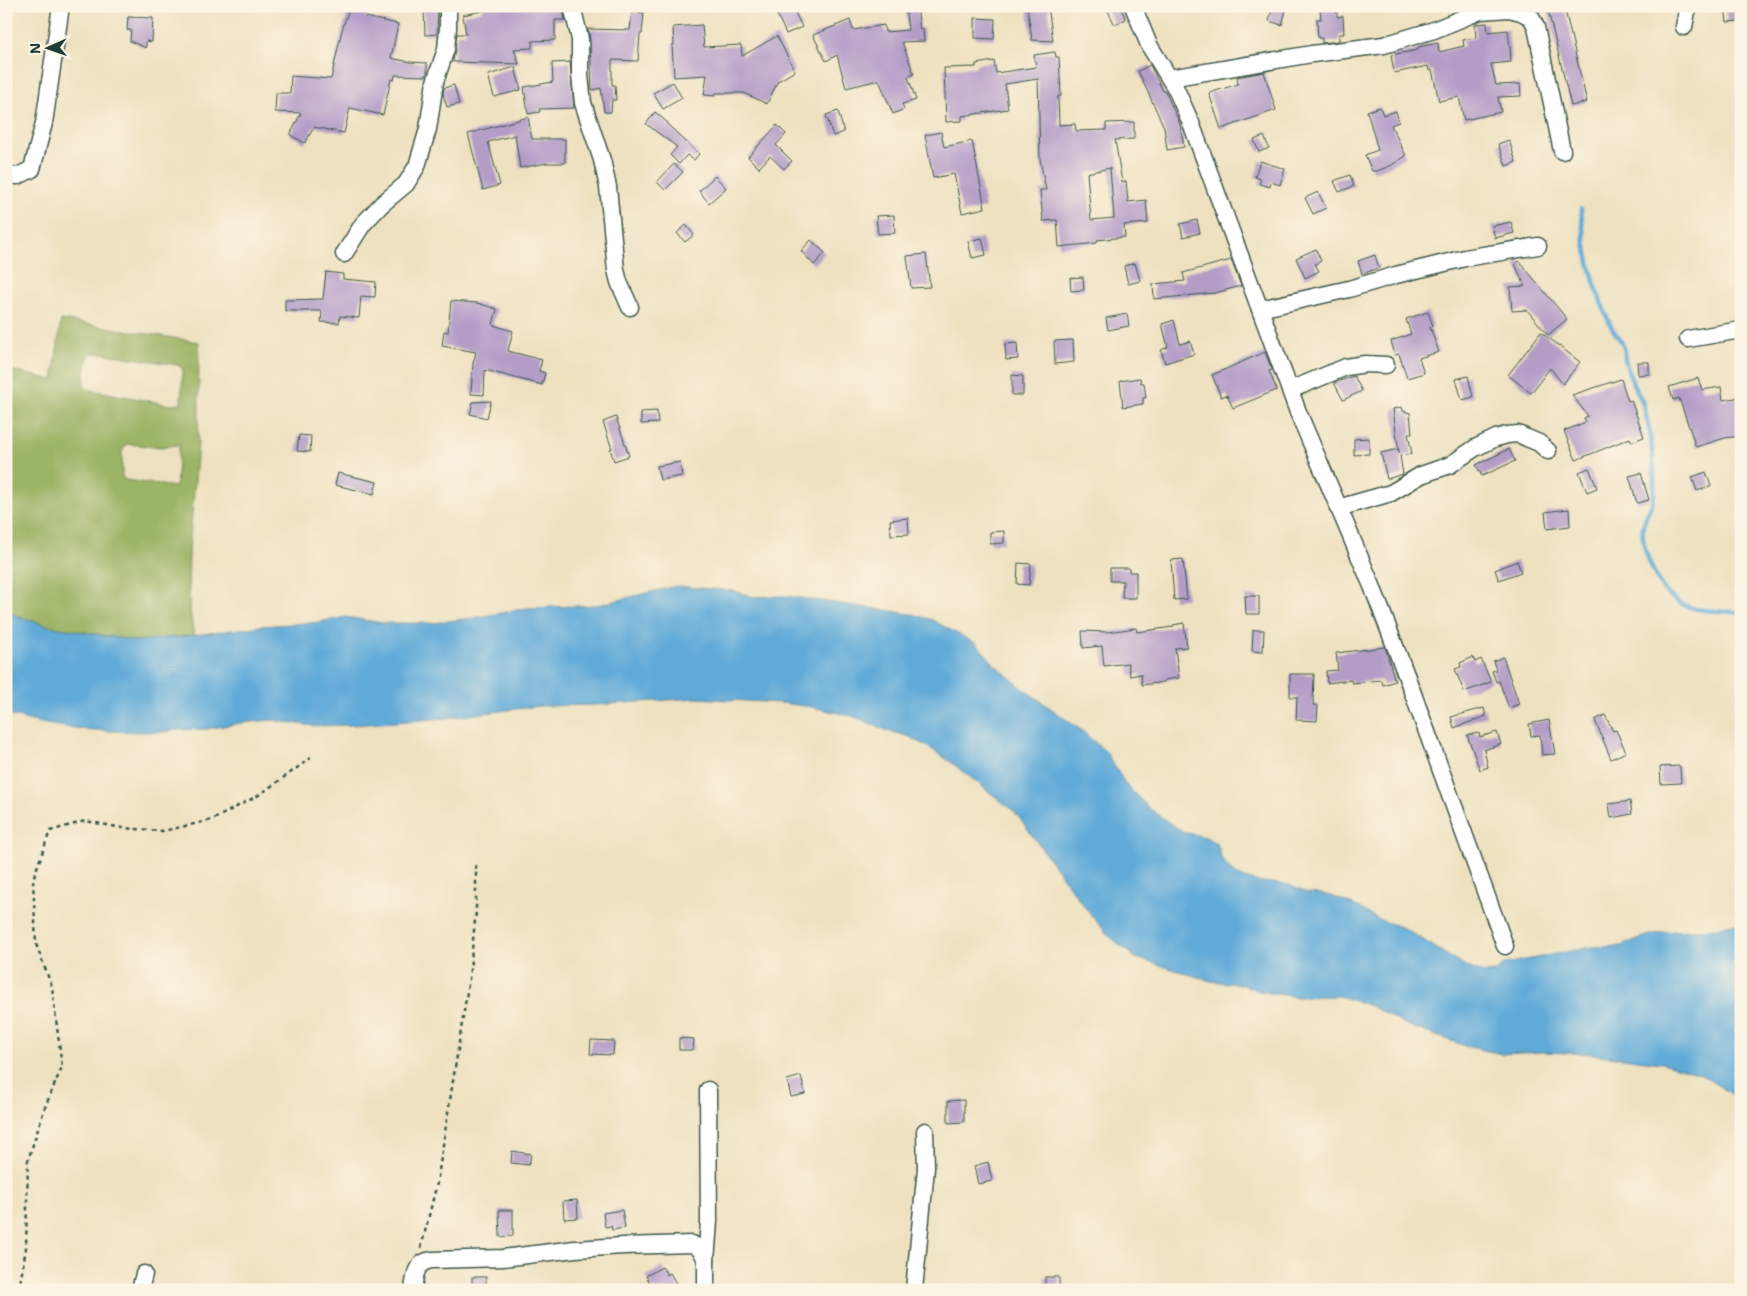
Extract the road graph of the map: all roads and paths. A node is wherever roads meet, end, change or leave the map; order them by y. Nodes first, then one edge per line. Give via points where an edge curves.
1 (61, 6) edge
2 (448, 6) edge
3 (572, 6) edge
4 (1133, 6) edge
5 (1688, 6) edge
6 (1521, 9) edge
7 (1684, 27) dead end
8 (1170, 78) junction
9 (1562, 152) dead end
10 (6, 174) edge
11 (1538, 246) dead end
12 (344, 254) dead end
13 (630, 307) dead end
14 (1260, 309) junction
15 (1741, 330) edge
16 (1688, 339) dead end
17 (1386, 365) dead end
18 (1290, 390) junction
19 (1548, 451) dead end
20 (1338, 508) junction
21 (310, 758) dead end
22 (476, 863) dead end
23 (1505, 946) dead end
24 (708, 1090) dead end
25 (926, 1131) dead end
26 (706, 1261) junction
27 (417, 1269) junction
28 (19, 1290) edge
29 (413, 1290) edge
30 (706, 1290) edge
31 (914, 1290) edge

1 - 10 street via 44,123 32,169 18,176
2 - 12 street via 446,49 435,82 428,129 417,166 406,184 363,224
3 - 13 street via 580,39 583,103 606,174 616,270
4 - 8 street via 1149,46
5 - 7 street
6 - 8 street via 1480,11 1384,46 1304,55
6 - 9 street via 1531,17 1536,27
8 - 14 street via 1191,123
11 - 14 street via 1464,258
14 - 18 street
15 - 16 street
17 - 18 street via 1351,366
18 - 20 street
19 - 20 street via 1539,443 1518,434 1506,435 1391,493
20 - 23 street via 1408,680
21 - 28 path via 259,795 212,820 163,830 123,828 85,821 50,830 33,879 36,944 52,987 62,1068 28,1160 26,1248
22 - 27 path via 476,911 469,979 437,1183
24 - 26 street via 709,1222
25 - 31 street via 926,1168
26 - 27 street via 704,1253 692,1244 432,1260 423,1262
26 - 30 street
27 - 29 street

